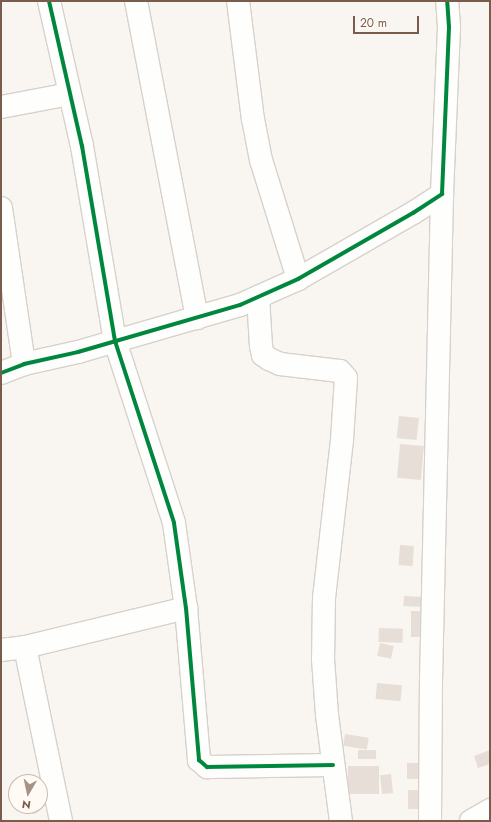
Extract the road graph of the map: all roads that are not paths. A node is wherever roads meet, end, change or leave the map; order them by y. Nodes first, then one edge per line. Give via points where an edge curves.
1 (49, 1) edge
2 (136, 1) edge
3 (238, 1) edge
4 (447, 1) edge
5 (70, 94) junction
6 (1, 107) edge
7 (442, 194) junction
8 (1, 208) edge
9 (298, 279) junction
10 (258, 297) junction
11 (197, 318) junction
12 (115, 341) junction
13 (24, 364) junction
14 (1, 373) edge
15 (186, 608) junction
16 (25, 647) junction
17 (1, 650) edge
18 (333, 765) junction
19 (490, 810) edge
20 (61, 821) edge
21 (341, 821) edge
22 (430, 821) edge
23 (471, 821) edge

1 - 5 street
2 - 11 street
3 - 9 street via 253,119 261,160
4 - 7 street via 449,27
5 - 6 street
5 - 12 street via 82,146
7 - 9 street
7 - 22 street
8 - 13 street
9 - 10 street
10 - 11 street
10 - 18 street via 263,355 280,364 340,371 346,378 342,440 324,598 323,658
11 - 12 street
12 - 13 street
12 - 15 street via 174,523
13 - 14 street
15 - 16 street
15 - 18 street via 199,760 207,768
16 - 17 street
16 - 20 street
18 - 21 street
19 - 23 street

